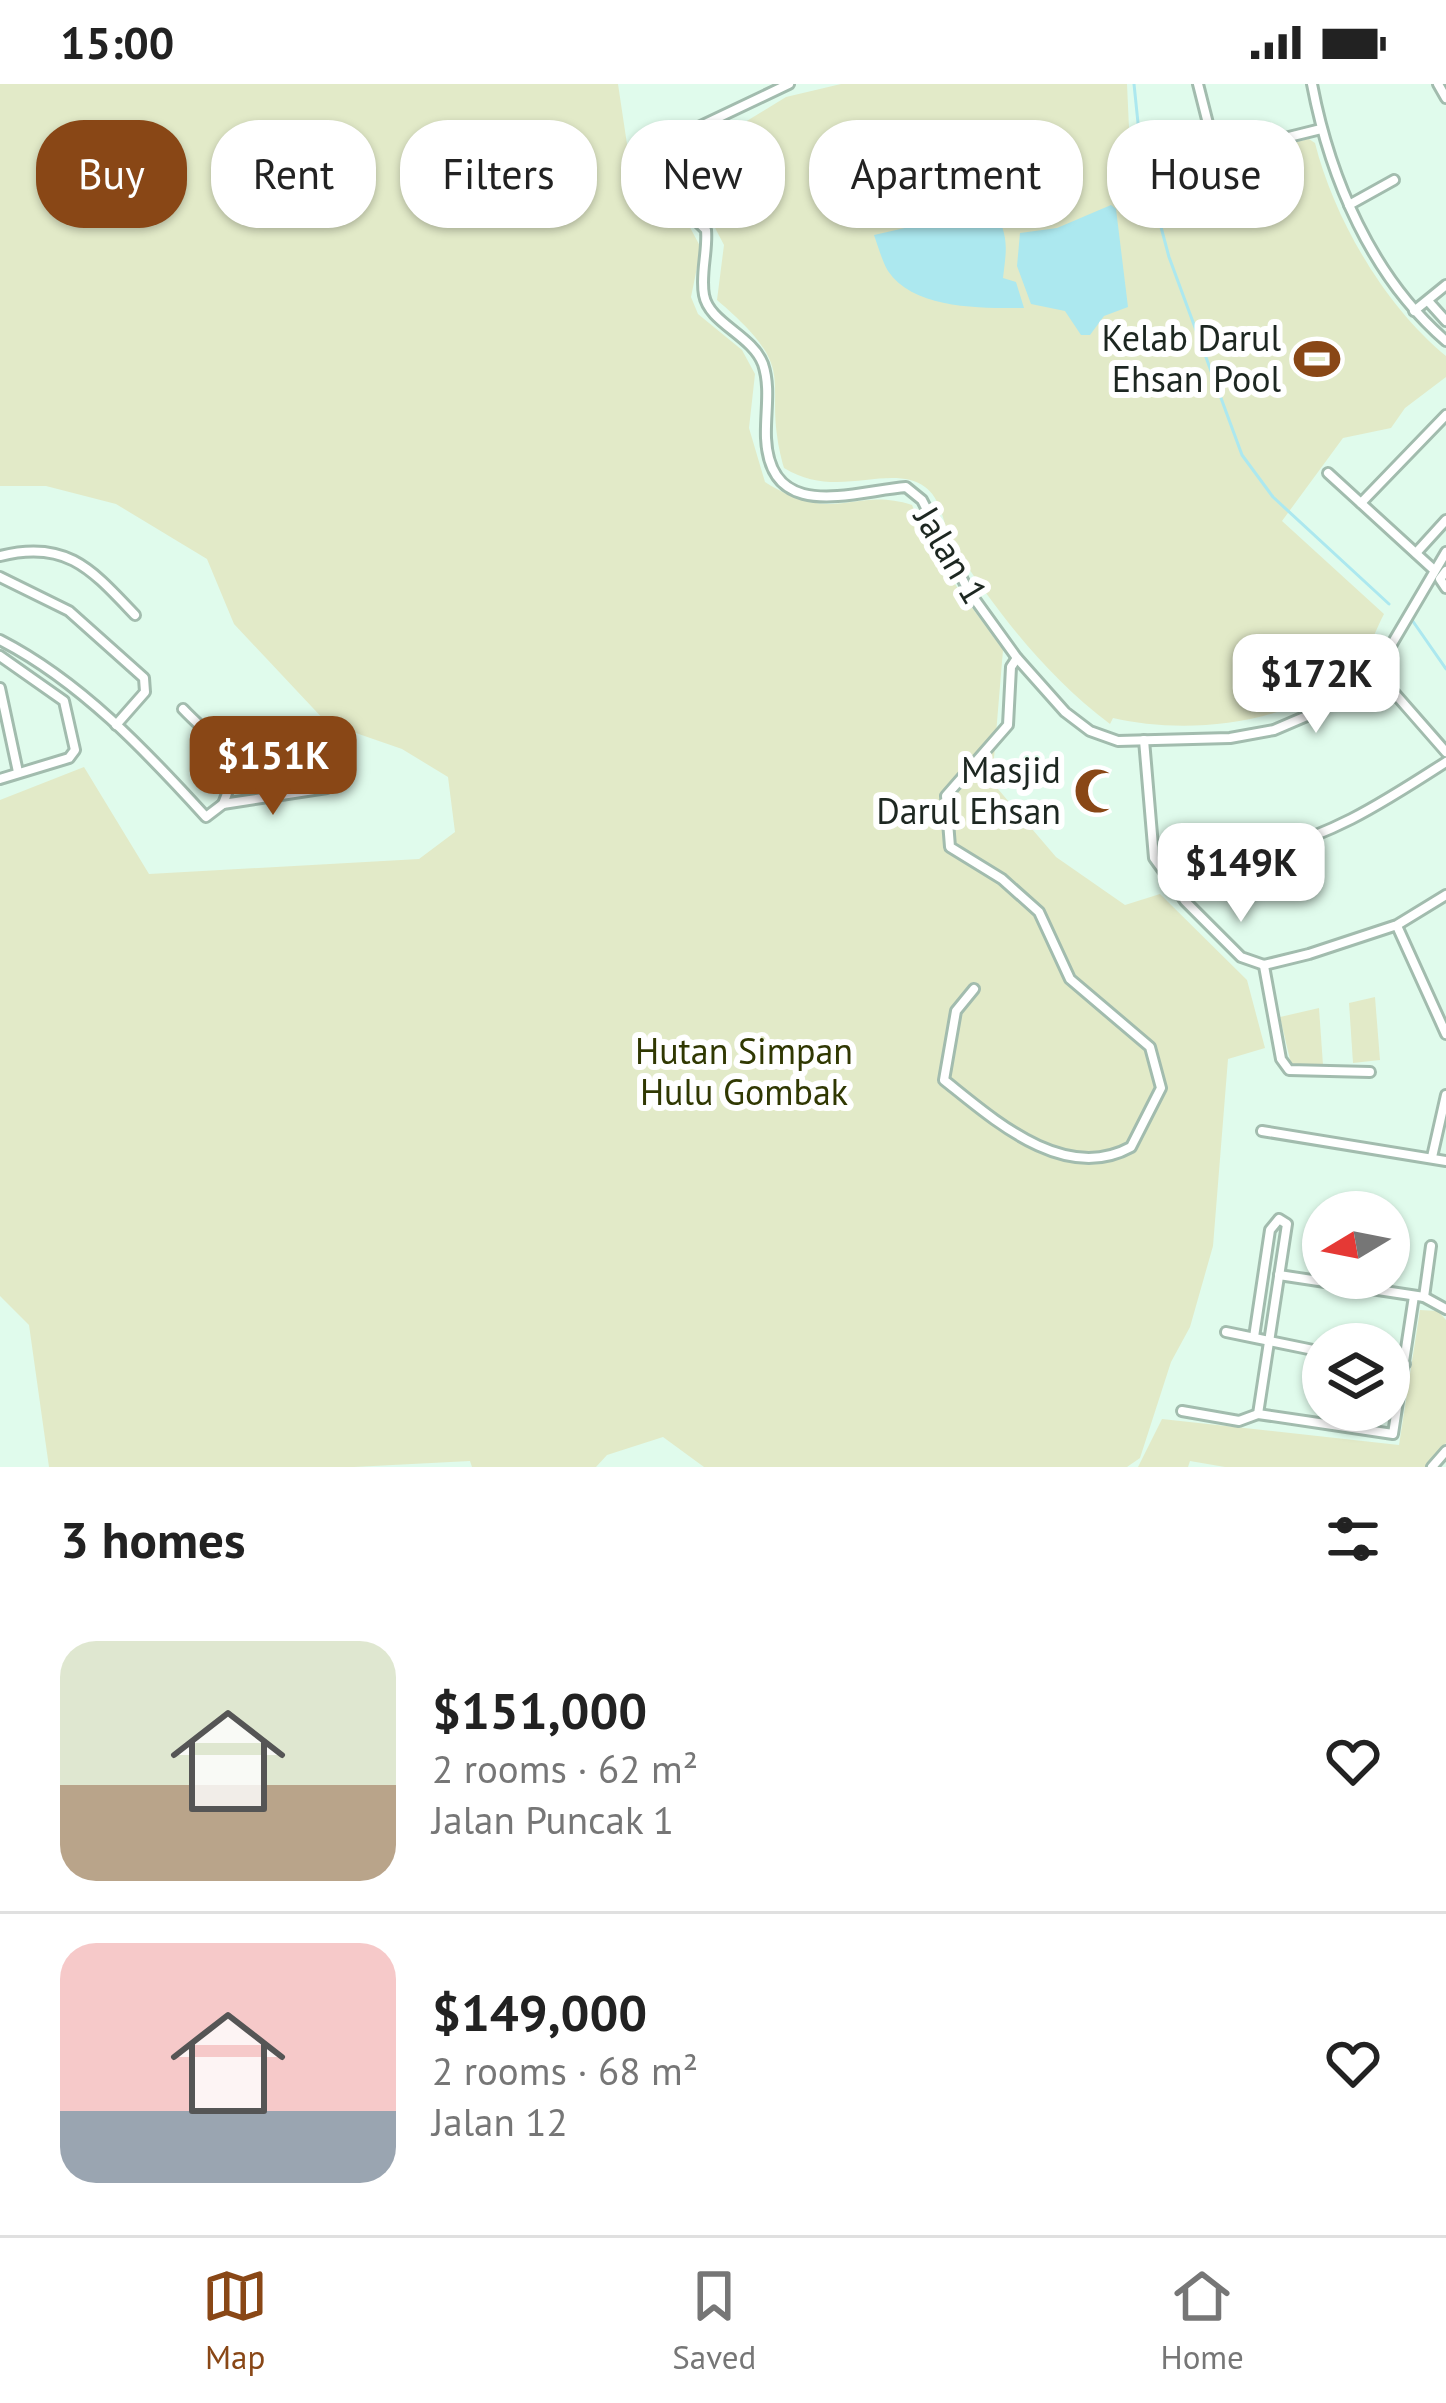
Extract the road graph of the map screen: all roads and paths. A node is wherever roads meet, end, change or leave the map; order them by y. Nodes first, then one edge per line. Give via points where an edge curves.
1 (789, 84) edge
2 (1198, 84) edge
3 (1312, 84) edge
4 (1438, 84) edge
5 (1446, 98) edge
6 (1321, 129) junction
7 (1394, 180) dead end
8 (1348, 206) junction
9 (1446, 285) edge
10 (1428, 301) junction
11 (1414, 311) junction
12 (1446, 320) edge
13 (1446, 341) edge
14 (1446, 415) edge
15 (1328, 472) dead end
16 (1361, 503) junction
17 (1446, 520) edge
18 (1416, 553) junction
19 (1446, 553) edge
20 (0, 556) edge
21 (1433, 568) junction
22 (1446, 571) edge
23 (0, 577) edge
24 (1446, 589) edge
25 (135, 615) dead end
26 (0, 640) edge
27 (0, 656) edge
28 (1017, 658) junction
29 (1376, 671) junction
30 (0, 688) edge
31 (183, 709) dead end
32 (116, 725) junction
33 (1144, 740) junction
34 (1446, 757) edge
35 (18, 772) junction
36 (0, 779) edge
37 (327, 788) dead end
38 (224, 804) junction
39 (1247, 857) dead end
40 (1446, 895) edge
41 (1397, 926) junction
42 (1264, 965) junction
43 (974, 989) dead end
44 (1446, 1034) edge
45 (1370, 1072) dead end
46 (1446, 1095) edge
47 (1262, 1131) dead end
48 (1432, 1157) junction
49 (1446, 1161) edge
50 (1431, 1246) dead end
51 (1279, 1275) junction
52 (1419, 1297) junction
53 (1446, 1309) edge
54 (1226, 1332) dead end
55 (1254, 1337) junction
56 (1410, 1340) edge
57 (1268, 1344) junction
58 (1302, 1349) edge
59 (1182, 1411) dead end
60 (1258, 1414) junction
61 (1302, 1422) edge
62 (1353, 1431) edge
63 (1394, 1431) edge
64 (1446, 1450) edge
65 (1432, 1467) edge

1 - 28 street, Jalan 1 via 668,141 652,164 654,175 703,222 704,297 763,364 766,442 779,478 824,499 906,487 922,500 968,590
2 - 6 street via 1212,156
3 - 6 street
4 - 5 street
6 - 8 street
7 - 8 street
8 - 11 street
9 - 10 street
10 - 11 street
10 - 12 street
11 - 13 street
14 - 16 street
15 - 16 street
16 - 18 street
17 - 18 street
18 - 21 street
19 - 21 street, Jalan 1
20 - 25 street via 37,549 82,562
21 - 29 street, Jalan 1
22 - 24 street
23 - 32 street via 69,611 144,678 145,692
26 - 32 street
27 - 35 street via 64,701 75,750
28 - 33 street, Jalan 1 via 1090,731
28 - 43 street via 1008,725 946,796 947,838 1039,912 1070,979 1150,1047 1161,1088 1131,1147 1099,1160 1025,1140 944,1080 956,1011
29 - 33 street, Jalan 1 via 1274,730
29 - 34 street
30 - 35 street
31 - 38 street via 233,762
32 - 38 street via 206,817
33 - 42 street via 1161,872 1241,957
34 - 39 street via 1362,817 1313,841
35 - 36 street
37 - 38 street
40 - 41 street
41 - 42 street
41 - 44 street
42 - 45 street via 1280,1059 1289,1070
46 - 48 street
47 - 48 street
48 - 49 street
50 - 52 street
51 - 52 street
51 - 55 street via 1287,1224 1279,1219 1270,1230
51 - 57 street
52 - 53 street
52 - 56 street
54 - 55 street
55 - 57 street
57 - 58 street
57 - 60 street
59 - 60 street via 1239,1421
60 - 61 street
62 - 63 street via 1387,1437
64 - 65 street

